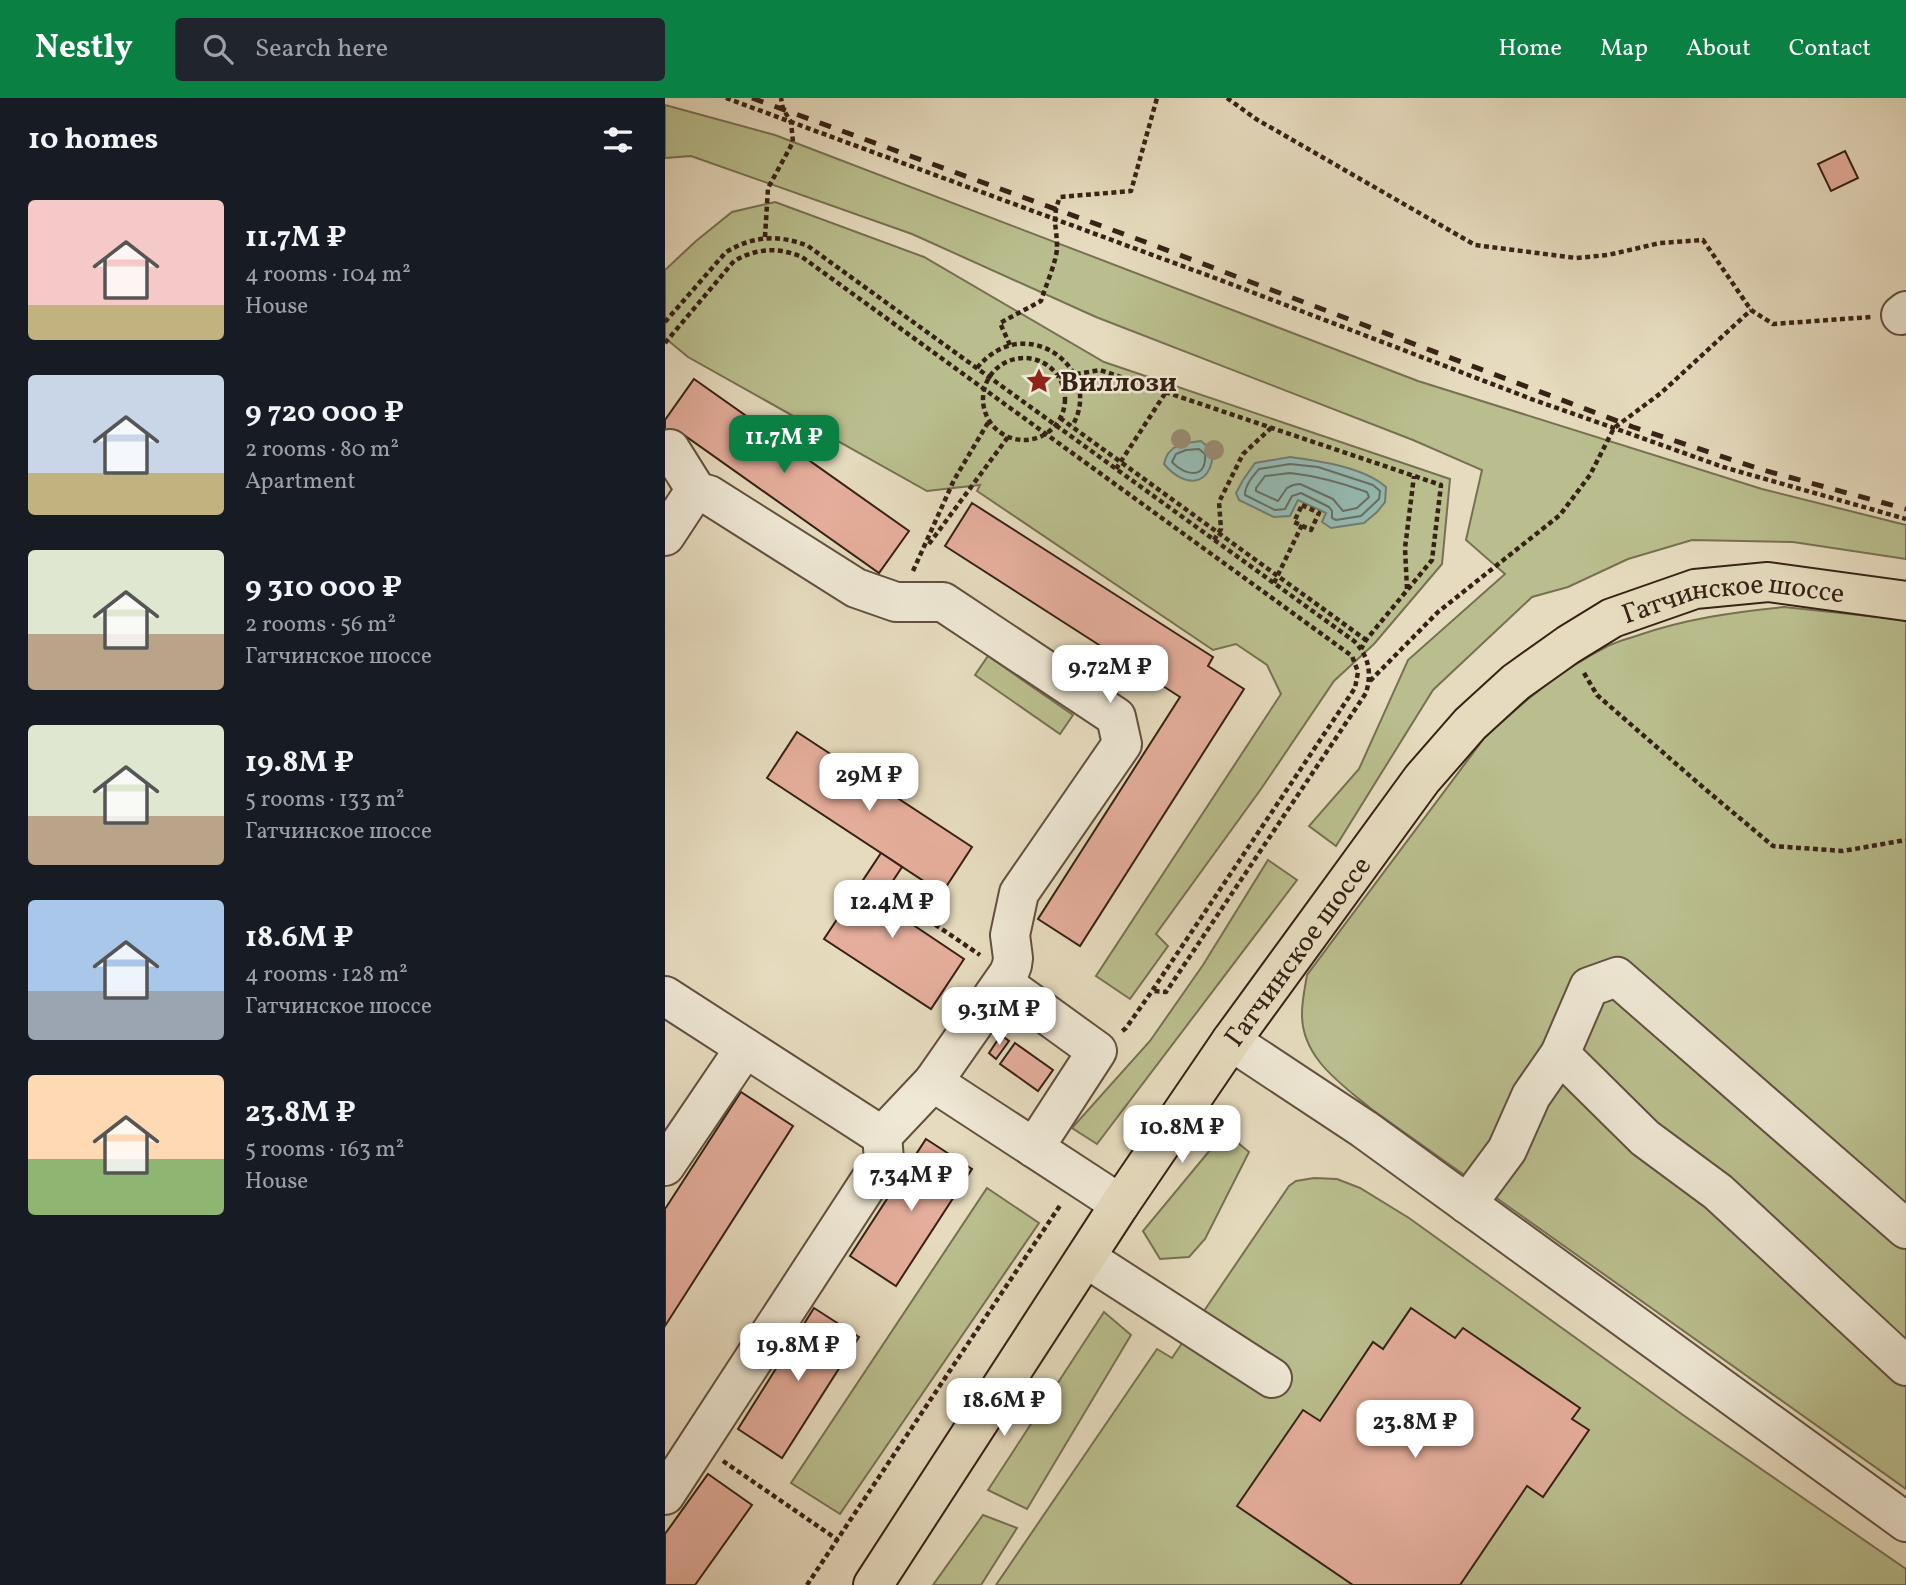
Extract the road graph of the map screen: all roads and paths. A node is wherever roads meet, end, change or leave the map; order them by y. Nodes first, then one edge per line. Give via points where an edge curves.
1 (726, 98) edge
2 (781, 98) edge
3 (1157, 98) edge
4 (1227, 98) edge
5 (791, 122) junction
6 (1054, 218) junction
7 (765, 237) junction
8 (1751, 310) junction
9 (1903, 313) edge
10 (665, 322) edge
11 (665, 343) edge
12 (1010, 345) junction
13 (977, 368) junction
14 (1073, 374) junction
15 (989, 377) junction
16 (1059, 377) junction
17 (985, 388) junction
18 (1166, 392) junction
19 (1060, 418) junction
20 (989, 421) junction
21 (1056, 425) junction
22 (1072, 426) junction
23 (1271, 428) junction
24 (1614, 428) junction
25 (1047, 433) junction
26 (1007, 437) junction
27 (670, 449) dead end
28 (1116, 469) junction
29 (1413, 476) junction
30 (697, 492) junction
31 (1906, 519) edge
32 (1302, 525) junction
33 (1219, 533) junction
34 (665, 536) edge
35 (1214, 540) junction
36 (1278, 575) junction
37 (1274, 583) junction
38 (1408, 590) junction
39 (1906, 601) edge
40 (1366, 639) junction
41 (1568, 645) junction
42 (1361, 649) junction
43 (1370, 682) junction
44 (1906, 840) edge
45 (893, 896) dead end
46 (1003, 983) junction
47 (1152, 991) junction
48 (665, 996) edge
49 (1126, 1028) dead end
50 (1231, 1041) junction
51 (745, 1048) junction
52 (1560, 1054) junction
53 (933, 1082) junction
54 (882, 1136) junction
55 (1034, 1148) junction
56 (665, 1166) edge
57 (1120, 1204) junction
58 (1467, 1204) junction
59 (1049, 1222) dead end
60 (1906, 1229) edge
61 (1086, 1258) junction
62 (1906, 1366) edge
63 (1272, 1378) dead end
64 (716, 1456) dead end
65 (665, 1495) edge
66 (1906, 1522) edge
67 (838, 1539) junction
68 (807, 1585) edge
69 (873, 1585) edge

1 - 5 path
2 - 5 path
3 - 6 path via 1131,191 1060,197
4 - 8 path via 1475,245 1576,258 1703,240
5 - 6 path
5 - 7 path via 793,142 768,187
6 - 12 path via 1057,249 1041,301 1000,323
6 - 24 path
7 - 10 path via 726,251
7 - 13 path via 808,246
8 - 9 path via 1773,324
8 - 24 path via 1661,393
11 - 17 path via 734,261 755,251 779,249 802,257
12 - 13 path
12 - 14 path via 1045,347
13 - 15 path
14 - 16 path
14 - 18 path via 1100,370
14 - 22 path via 1080,402
15 - 16 path via 1002,364 1027,358 1050,367
15 - 17 path
15 - 21 path
16 - 19 path via 1065,402
17 - 20 path via 984,409
17 - 25 path
18 - 23 path
18 - 28 path
19 - 21 path
19 - 22 path
20 - 26 path
20 - 26 path via 954,480 922,554
21 - 25 path
21 - 28 path
22 - 33 path
23 - 29 path
23 - 33 path via 1243,454 1219,502
24 - 31 path via 1723,467
24 - 43 path via 1590,475 1560,515 1438,612
25 - 26 path via 1034,439
25 - 47 path via 1346,651 1357,672 1355,688
27 - 30 street
28 - 35 path
29 - 38 path via 1405,548
29 - 38 path via 1441,485 1432,560
30 - 34 street
30 - 46 street via 709,495 856,587 896,602 943,602 1116,716 1122,744 1019,893 1010,935 1012,965
32 - 32 path via 1294,522 1302,505 1319,513 1311,530
32 - 36 path
33 - 35 path
33 - 36 path
35 - 37 path
36 - 37 path
36 - 40 path
37 - 42 path
38 - 40 path
39 - 41 main road, Гатчинское шоссе via 1768,582 1695,589 1612,618
40 - 42 path
41 - 44 path via 1597,695 1773,846 1843,851
41 - 50 main road, Гатчинское шоссе via 1506,691 1430,770
42 - 43 path
43 - 47 path via 1166,992
45 - 46 path via 981,956
46 - 53 street
46 - 55 street via 1097,1051
47 - 49 path
48 - 51 street
50 - 57 main road, Гатчинское шоссе
50 - 58 street
51 - 54 street
51 - 56 street
52 - 58 street via 1531,1096 1507,1150
52 - 60 street via 1589,987 1617,977
52 - 62 street via 1646,1138 1718,1192
53 - 54 street
53 - 55 street
54 - 65 street via 884,1159
55 - 57 street
57 - 61 main road, Гатчинское шоссе
58 - 66 street
59 - 67 path
61 - 63 street
61 - 69 main road, Гатчинское шоссе
64 - 67 path
67 - 68 path

